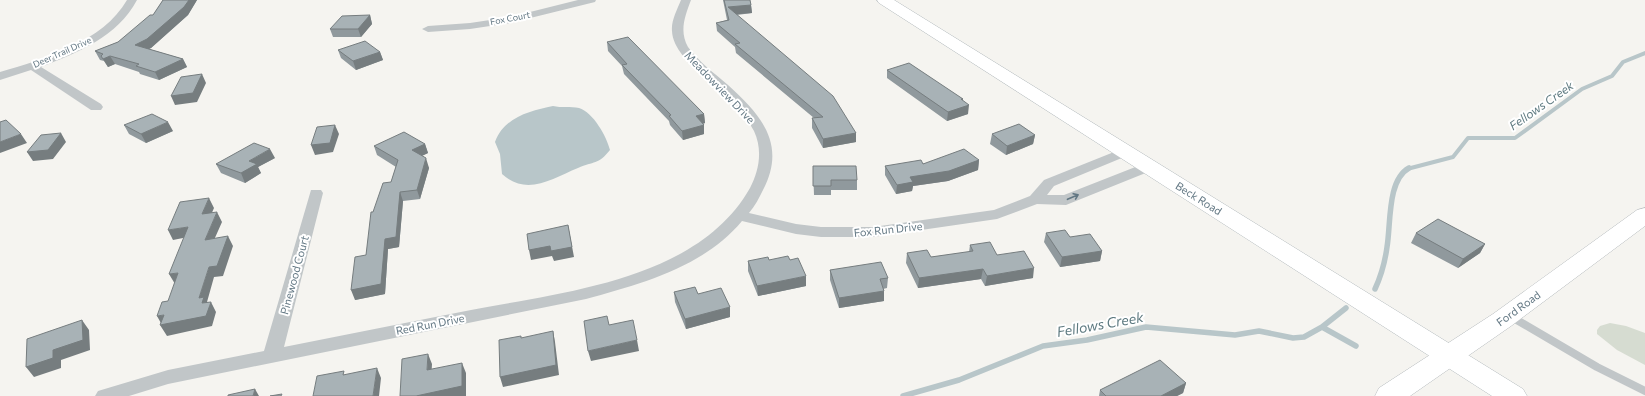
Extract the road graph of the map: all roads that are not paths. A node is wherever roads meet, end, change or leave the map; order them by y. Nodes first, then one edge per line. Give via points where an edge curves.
1 (132, 0) edge
2 (591, 0) edge
3 (686, 0) edge
4 (884, 0) edge
5 (428, 29) dead end
6 (32, 66) junction
7 (0, 76) edge
8 (96, 107) dead end
9 (1124, 152) junction
10 (1148, 167) junction
11 (316, 194) dead end
12 (1035, 198) junction
13 (1645, 215) edge
14 (740, 216) junction
15 (1508, 315) junction
16 (1449, 355) junction
17 (272, 356) junction
18 (1645, 391) edge
19 (105, 396) edge
20 (1389, 396) edge
21 (1513, 396) edge

1 - 6 street, Deer Trail Drive via 123,16 98,36
2 - 5 street, Fox Court via 510,20
3 - 14 street, Meadowview Drive via 677,25 679,42 694,62 748,112 758,125 765,141 766,156 762,177 756,194
4 - 9 main road, Beck Road
6 - 7 street, Deer Trail Drive
6 - 8 street
9 - 10 main road, Beck Road
9 - 12 street, Fox Run Drive via 1049,183
12 -> 10 street, Fox Run Drive via 1066,200
10 - 16 main road, Beck Road
11 - 17 street, Pinewood Court
12 - 14 street, Fox Run Drive via 997,214 873,232 821,232 796,229
13 - 15 main road, Ford Road
14 - 17 street, Red Run Drive via 719,235 694,252 657,271 623,283 586,293
15 - 16 main road, Ford Road
15 - 18 lane via 1597,367
16 - 20 main road, Ford Road
16 - 21 main road, Beck Road
17 - 19 street, Red Run Drive via 168,377

